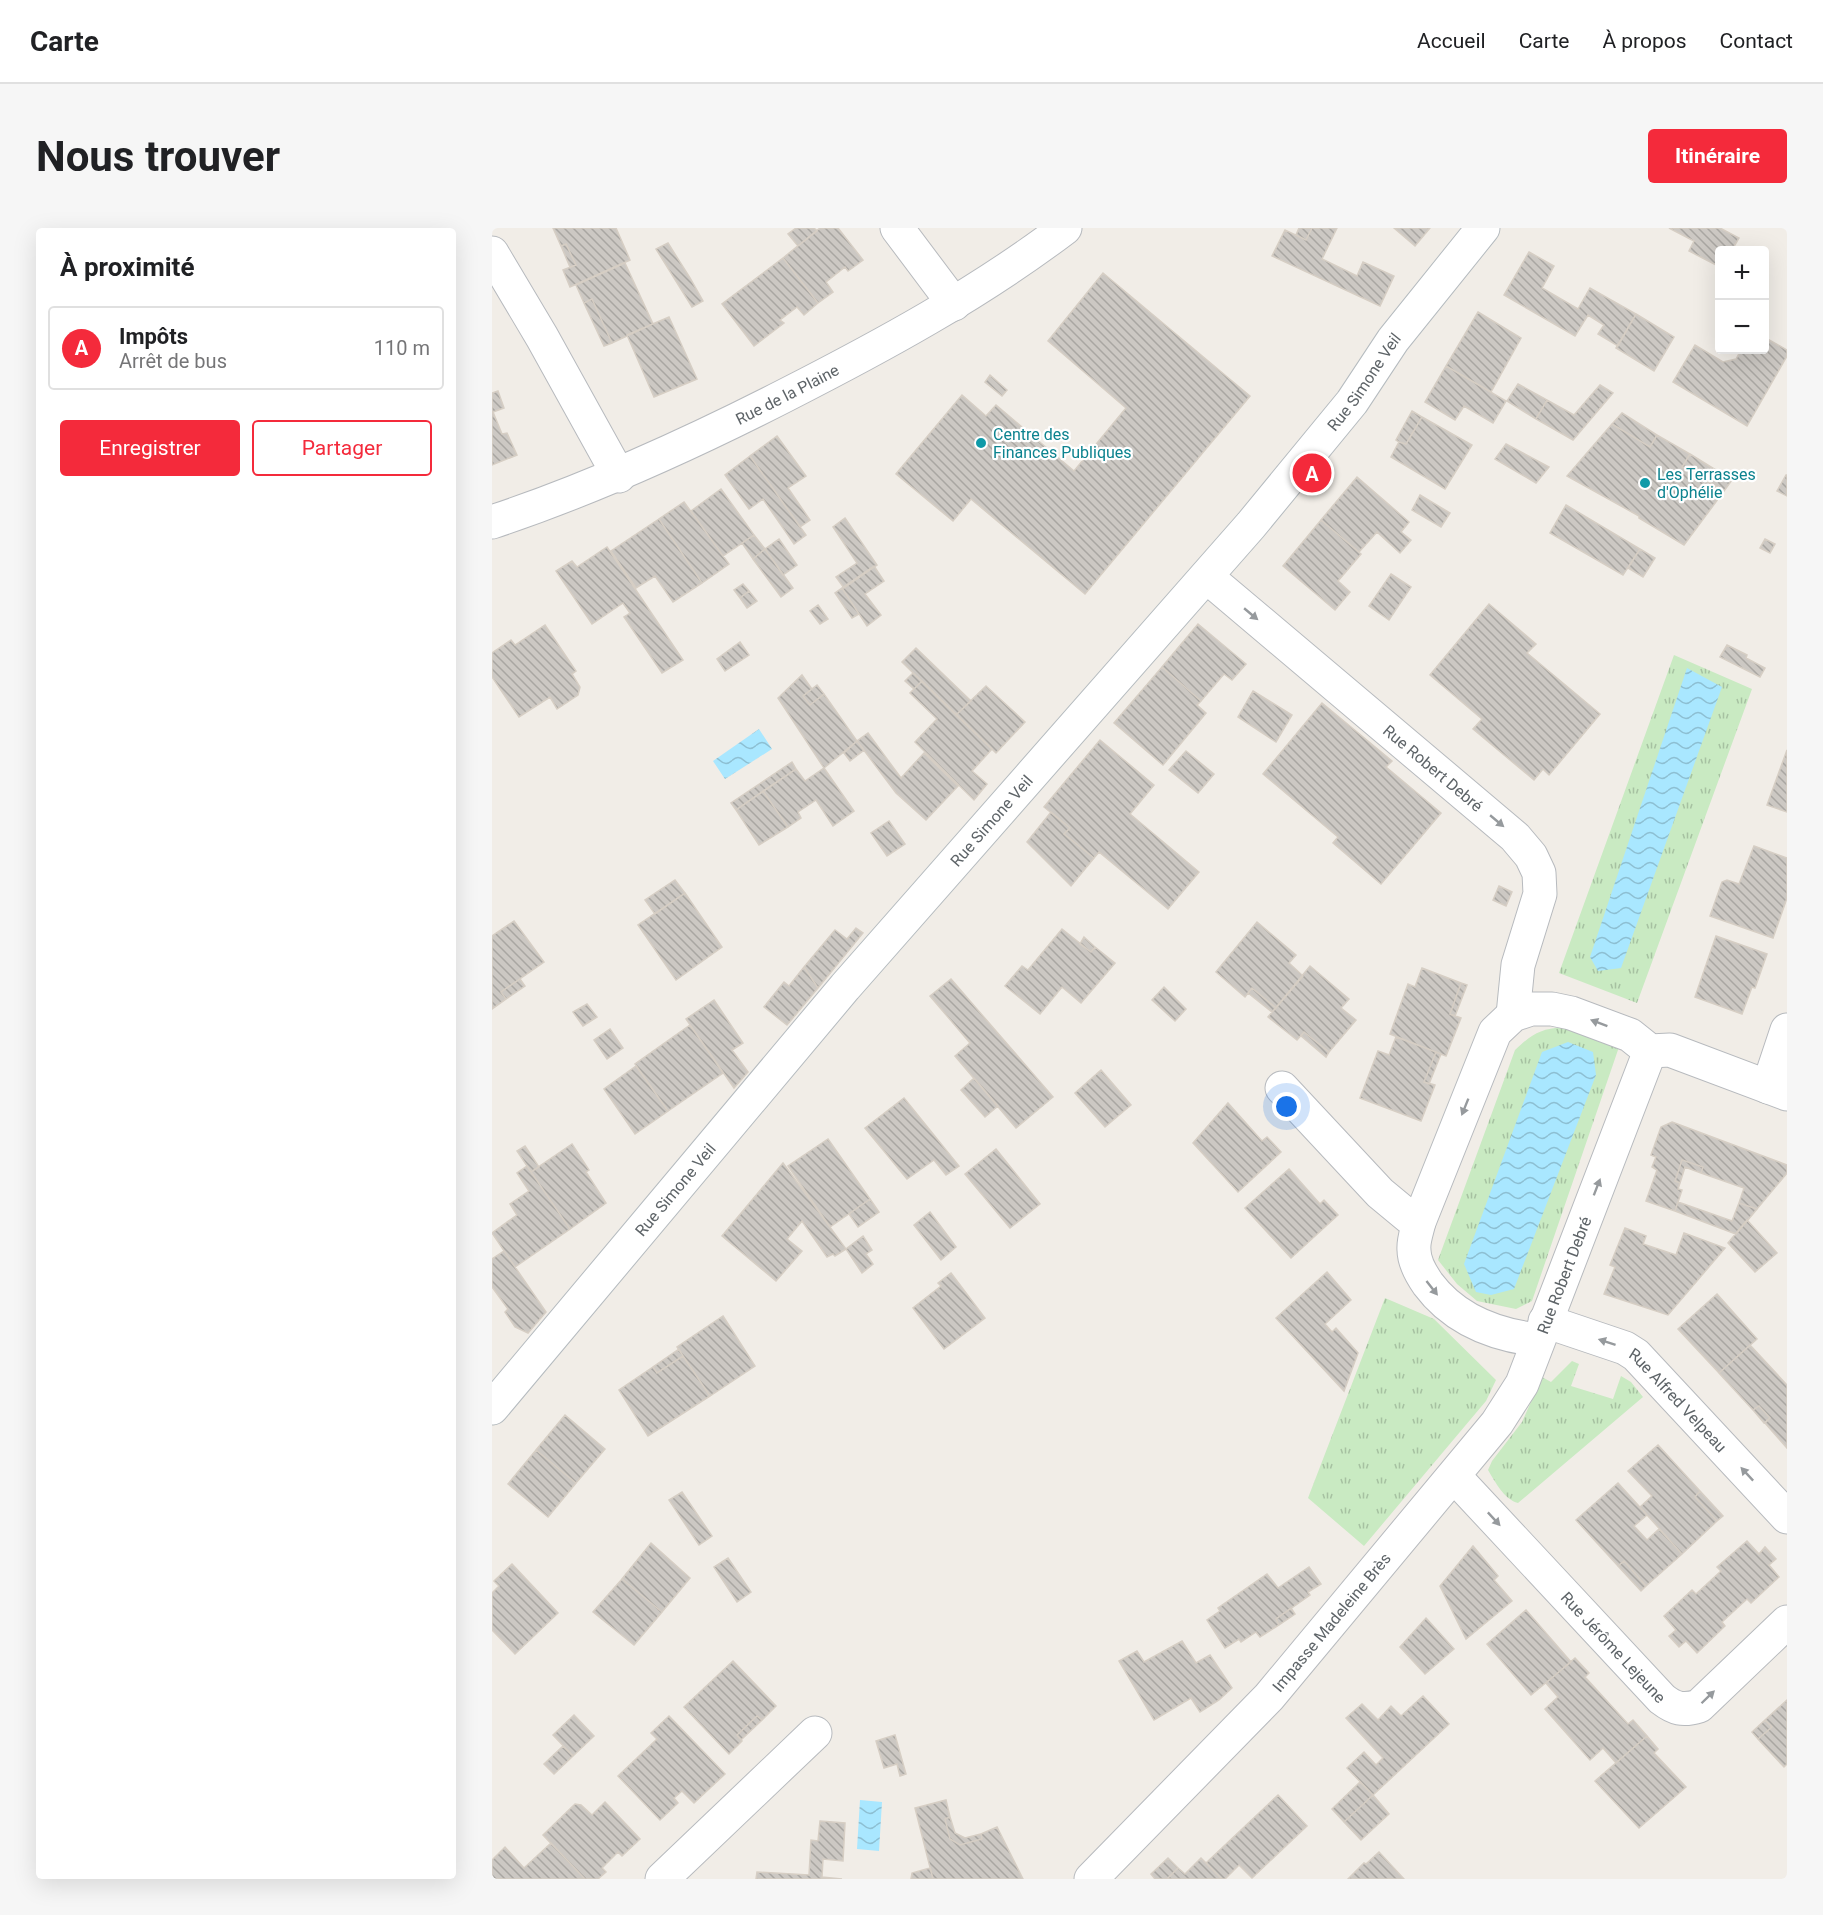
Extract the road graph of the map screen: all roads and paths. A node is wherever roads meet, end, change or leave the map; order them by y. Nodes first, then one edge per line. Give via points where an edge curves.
1 (897, 228) edge
2 (1065, 228) edge
3 (1483, 228) edge
4 (492, 253) edge
5 (954, 304) junction
6 (619, 476) junction
7 (492, 522) edge
8 (1207, 577) junction
9 (1513, 1015) junction
10 (1787, 1030) edge
11 (1650, 1051) junction
12 (1282, 1088) dead end
13 (1777, 1090) edge
14 (1419, 1222) junction
15 (1541, 1331) junction
16 (498, 1391) edge
17 (1454, 1476) junction
18 (1787, 1517) edge
19 (1787, 1622) edge
20 (815, 1733) dead end
21 (662, 1879) edge
22 (1092, 1879) edge

1 - 5 street
2 - 5 street, Rue de la Plaine
3 - 8 street, Rue Simone Veil via 1393,340 1352,402
4 - 6 street
5 - 6 street, Rue de la Plaine via 830,373
6 - 7 street, Rue de la Plaine
8 -> 9 street, Rue Robert Debré via 1515,837 1531,856 1539,873 1540,894 1518,965
8 - 16 street, Rue Simone Veil via 845,987
11 -> 9 street via 1630,1035 1571,1013 1532,1009
9 -> 14 street, Rue Robert Debré via 1495,1032
10 - 13 street
11 - 13 street via 1670,1050
15 -> 11 street, Rue Robert Debré
12 - 14 street via 1380,1193
14 -> 15 street, Rue Robert Debré via 1413,1252 1420,1271 1436,1294 1457,1313 1518,1338
15 - 17 street, Impasse Madeleine Brès via 1512,1402
18 -> 15 street, Rue Alfred Velpeau via 1636,1355 1625,1348
17 -> 19 street, Rue Jérôme Lejeune via 1673,1708 1699,1706
17 - 22 street, Impasse Madeleine Brès via 1269,1697
20 - 21 street

